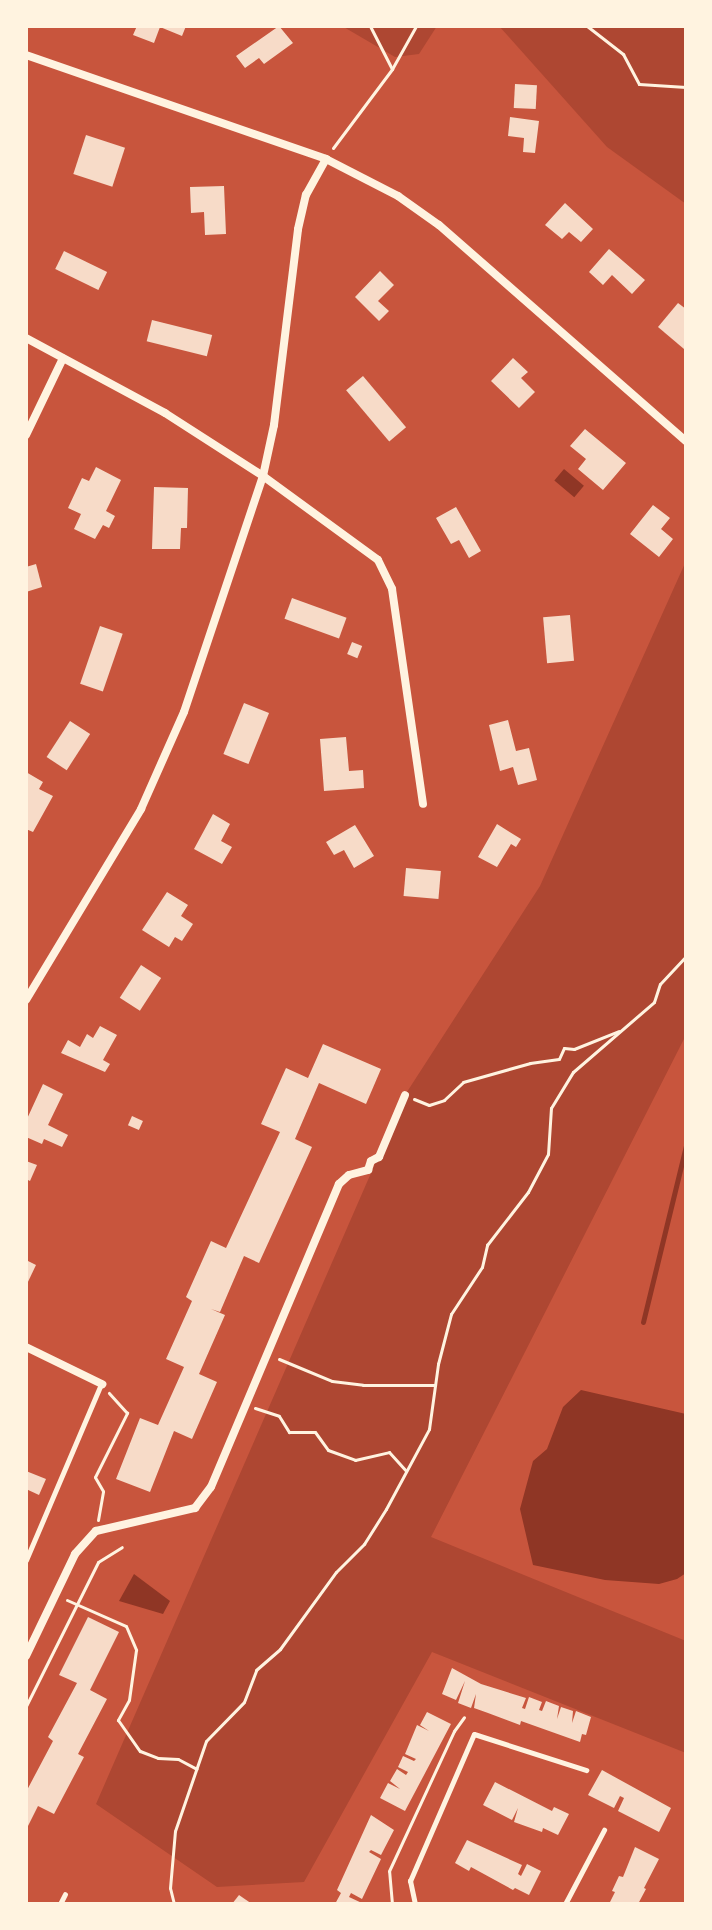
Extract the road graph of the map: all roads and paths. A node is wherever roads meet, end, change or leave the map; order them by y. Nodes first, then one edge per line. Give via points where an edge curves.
1 (370, 26) edge
2 (416, 26) edge
3 (587, 26) edge
4 (26, 55) edge
5 (392, 69) junction
6 (686, 87) edge
7 (326, 159) junction
8 (26, 338) edge
9 (63, 358) junction
10 (26, 435) edge
11 (686, 441) edge
12 (263, 476) junction
13 (423, 804) dead end
14 (686, 956) edge
15 (26, 1000) edge
16 (632, 1022) junction
17 (405, 1095) joint
18 (26, 1347) edge
19 (269, 1355) junction
20 (102, 1384) junction
21 (435, 1385) junction
22 (247, 1407) junction
23 (406, 1471) junction
24 (96, 1531) junction
25 (122, 1547) dead end
26 (26, 1560) edge
27 (76, 1606) junction
28 (26, 1656) edge
29 (26, 1706) edge
30 (464, 1717) dead end
31 (197, 1769) junction
32 (586, 1770) dead end
33 (604, 1830) dead end
34 (65, 1894) dead end
35 (60, 1904) edge
36 (174, 1904) edge
37 (392, 1904) edge
38 (415, 1904) edge
39 (565, 1904) edge

1 - 5 path
2 - 5 path
3 - 6 path via 623,54 639,84
4 - 7 street
5 - 7 path
7 - 11 street via 398,196 439,225
7 - 12 street via 306,195 298,229
8 - 9 street
9 - 10 street
9 - 12 street via 165,413
12 - 13 street via 372,554 388,577 403,648
12 - 15 street via 158,776
14 - 16 path via 660,984 654,1002
16 - 17 path via 615,1034 564,1048 559,1059 463,1082 436,1103
16 - 21 path via 573,1072 551,1108 548,1154 528,1192 487,1245 482,1267 451,1314
17 - 19 street via 379,1157 368,1170 339,1184
18 - 20 street
19 - 21 path via 332,1381
19 - 22 street
20 - 24 path via 127,1413 95,1477 103,1491
20 - 26 lane
21 - 23 path via 429,1429
22 - 23 path via 279,1416 289,1432 315,1432 328,1450 355,1460 389,1452
22 - 24 street via 211,1487 195,1508
23 - 31 path via 364,1544 336,1572 280,1649 256,1670 244,1702 206,1741
24 - 28 street via 75,1554
25 - 27 path via 98,1562
27 - 29 path
27 - 31 path via 126,1626 136,1650 129,1700 118,1720 140,1751
30 - 37 path via 389,1871
31 - 36 path via 175,1831 170,1888
32 - 38 lane via 474,1734 410,1881
33 - 39 lane
34 - 35 lane

